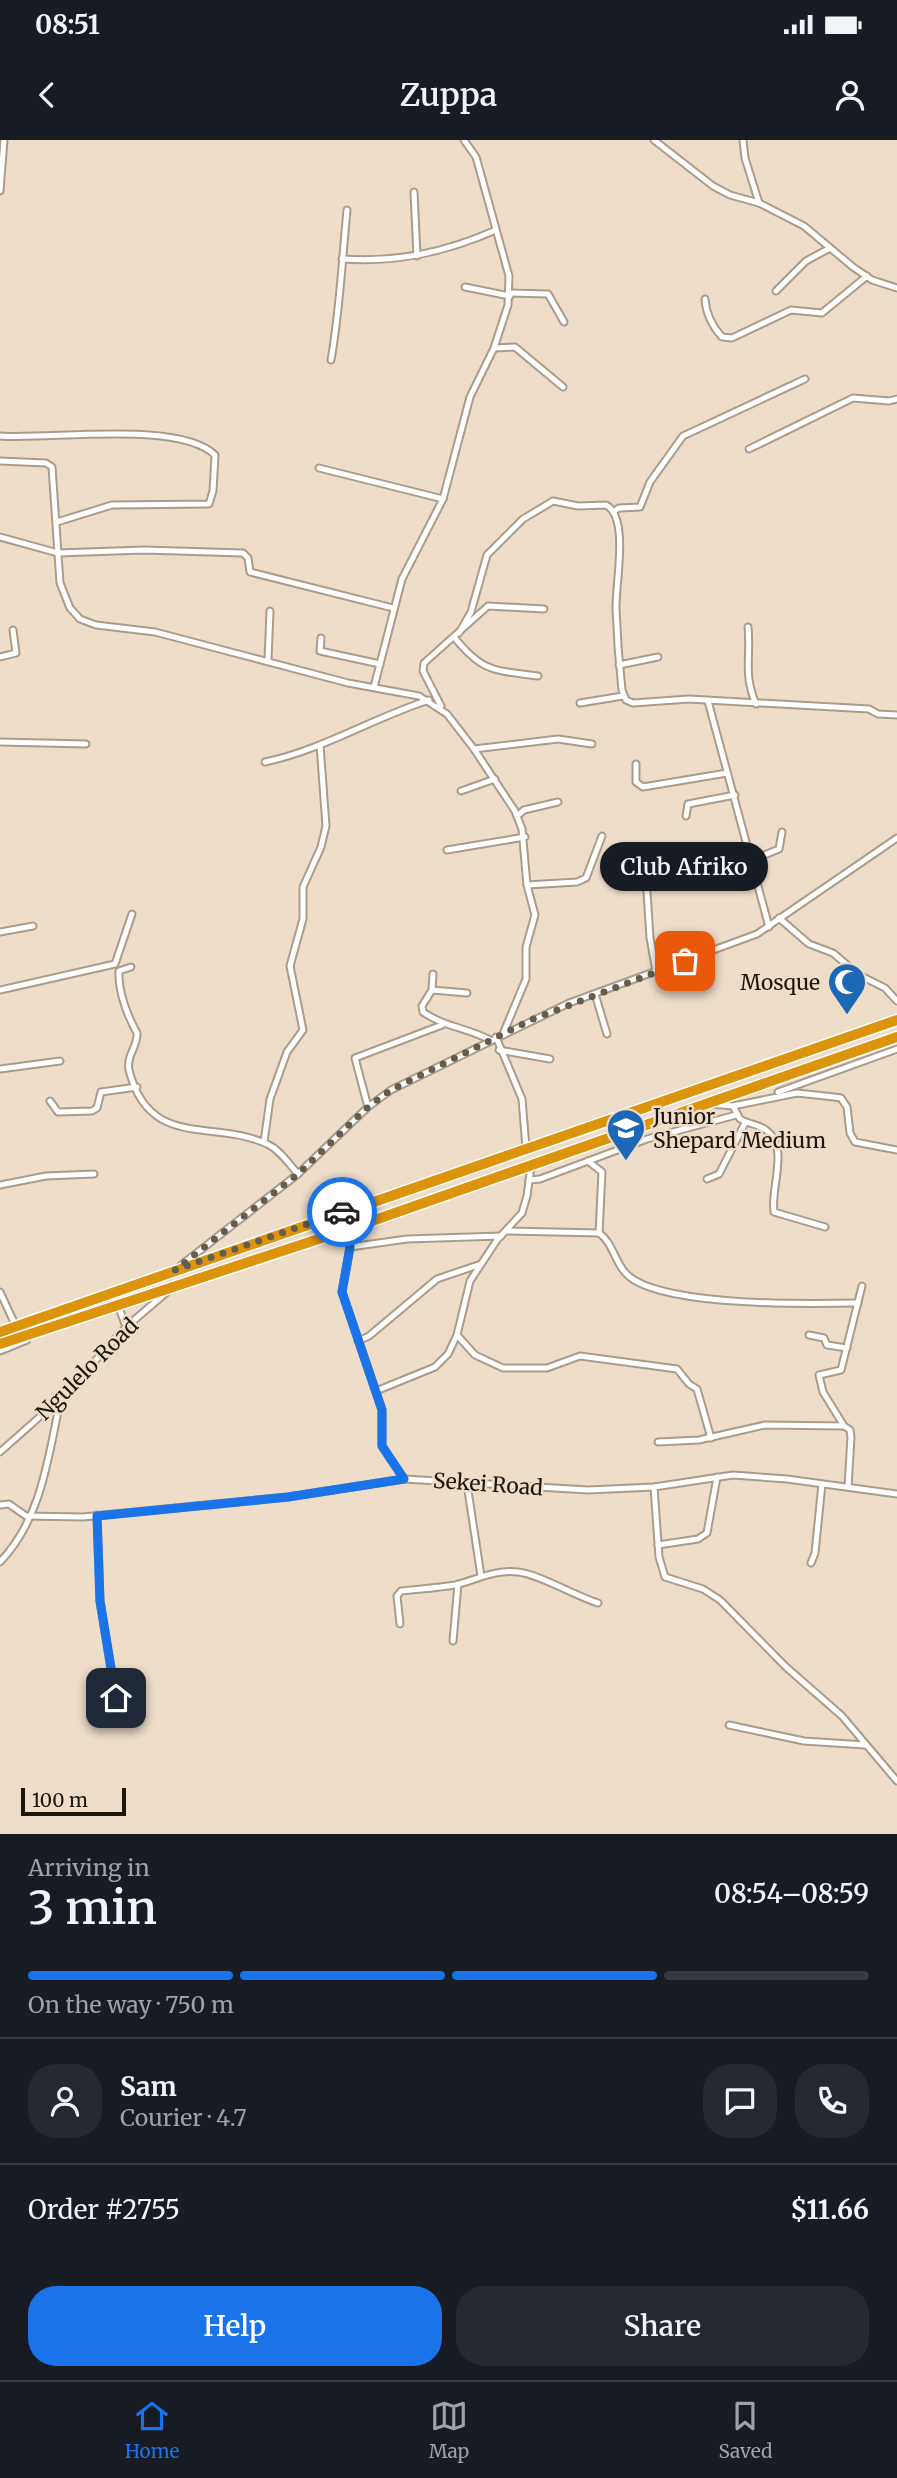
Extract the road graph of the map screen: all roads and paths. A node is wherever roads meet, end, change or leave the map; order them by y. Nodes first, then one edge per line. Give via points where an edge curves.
1 (4, 140) edge
2 (464, 140) edge
3 (654, 140) edge
4 (743, 140) edge
5 (0, 191) edge
6 (414, 192) dead end
7 (759, 203) junction
8 (348, 210) dead end
9 (496, 230) junction
10 (830, 248) junction
11 (417, 256) junction
12 (342, 259) junction
13 (867, 276) junction
14 (465, 288) dead end
15 (897, 288) edge
16 (776, 290) dead end
17 (510, 295) junction
18 (705, 299) dead end
19 (564, 323) dead end
20 (494, 348) junction
21 (331, 360) dead end
22 (805, 379) dead end
23 (562, 387) dead end
24 (897, 399) edge
25 (0, 436) edge
26 (749, 449) dead end
27 (0, 461) edge
28 (319, 468) dead end
29 (443, 499) junction
30 (613, 512) junction
31 (57, 522) junction
32 (0, 537) edge
33 (58, 553) junction
34 (393, 608) junction
35 (544, 609) dead end
36 (270, 611) dead end
37 (748, 627) dead end
38 (13, 630) dead end
39 (456, 635) junction
40 (321, 638) dead end
41 (0, 657) edge
42 (658, 657) dead end
43 (268, 660) junction
44 (380, 664) junction
45 (620, 666) junction
46 (538, 676) dead end
47 (374, 687) junction
48 (623, 696) junction
49 (429, 700) junction
50 (708, 701) junction
51 (580, 703) dead end
52 (756, 704) junction
53 (447, 714) junction
54 (897, 715) edge
55 (0, 742) edge
56 (86, 744) dead end
57 (320, 744) junction
58 (592, 744) dead end
59 (474, 748) junction
60 (265, 762) dead end
61 (636, 764) dead end
62 (727, 773) junction
63 (495, 779) junction
64 (461, 791) dead end
65 (735, 795) junction
66 (558, 802) dead end
67 (517, 816) junction
68 (685, 816) dead end
69 (782, 832) dead end
70 (602, 836) dead end
71 (525, 837) junction
72 (897, 838) edge
73 (447, 850) dead end
74 (752, 860) junction
75 (527, 885) junction
76 (648, 892) dead end
77 (132, 914) dead end
78 (779, 918) junction
79 (33, 926) dead end
80 (769, 927) junction
81 (0, 932) edge
82 (131, 967) dead end
83 (656, 971) junction
84 (433, 974) dead end
85 (0, 990) edge
86 (432, 990) junction
87 (467, 993) dead end
88 (595, 994) junction
89 (897, 1000) edge
90 (897, 1020) edge
91 (442, 1025) junction
92 (503, 1034) junction
93 (607, 1034) dead end
94 (897, 1037) edge
95 (493, 1039) junction
96 (897, 1049) edge
97 (499, 1050) junction
98 (550, 1059) dead end
99 (60, 1061) dead end
100 (0, 1069) edge
101 (137, 1087) junction
102 (758, 1100) junction
103 (50, 1101) dead end
104 (707, 1103) junction
105 (733, 1106) junction
106 (368, 1107) junction
107 (736, 1115) junction
108 (746, 1123) junction
109 (264, 1142) junction
110 (526, 1148) junction
111 (897, 1150) edge
112 (588, 1161) junction
113 (531, 1166) junction
114 (94, 1174) dead end
115 (298, 1174) junction
116 (706, 1179) dead end
117 (529, 1180) junction
118 (0, 1185) edge
119 (348, 1210) junction
120 (303, 1226) junction
121 (825, 1227) dead end
122 (350, 1229) junction
123 (507, 1231) junction
124 (600, 1233) junction
125 (500, 1236) junction
126 (307, 1243) junction
127 (350, 1247) junction
128 (481, 1264) junction
129 (175, 1270) junction
130 (174, 1285) junction
131 (862, 1286) dead end
132 (0, 1292) edge
133 (858, 1303) junction
134 (118, 1304) junction
135 (13, 1320) dead end
136 (59, 1326) junction
137 (126, 1326) junction
138 (0, 1332) edge
139 (457, 1335) junction
140 (810, 1335) dead end
141 (358, 1341) junction
142 (0, 1344) edge
143 (847, 1348) junction
144 (0, 1351) edge
145 (376, 1391) junction
146 (61, 1398) junction
147 (844, 1426) junction
148 (710, 1438) junction
149 (658, 1442) dead end
150 (0, 1452) edge
151 (717, 1477) junction
152 (404, 1479) junction
153 (467, 1483) junction
154 (822, 1483) junction
155 (848, 1487) junction
156 (654, 1488) junction
157 (897, 1494) edge
158 (0, 1505) edge
159 (32, 1516) junction
160 (97, 1516) junction
161 (658, 1545) junction
162 (0, 1562) edge
163 (811, 1563) dead end
164 (481, 1576) junction
165 (458, 1584) junction
166 (598, 1604) dead end
167 (400, 1624) dead end
168 (453, 1642) dead end
169 (119, 1720) dead end
170 (729, 1725) dead end
171 (865, 1745) junction
172 (897, 1781) edge

1 - 5 street
2 - 9 street via 476,157
3 - 7 street via 713,186
4 - 7 street
6 - 11 street
7 - 10 street via 804,226
8 - 12 street
9 - 11 street
9 - 17 street
10 - 13 street
10 - 16 street via 806,261
11 - 12 street
12 - 21 street via 341,305
13 - 15 street
13 - 18 street via 822,313 791,310 733,338 717,332
14 - 17 street
17 - 19 street via 548,294
17 - 20 street
20 - 23 street via 515,347
20 - 29 street via 470,397
22 - 30 street via 683,436 650,482 640,507
24 - 26 street via 853,398
25 - 31 street via 169,438 215,455 209,504 112,505
27 - 31 street via 51,465
28 - 29 street
29 - 34 street via 405,572
30 - 39 street via 606,505 553,502 523,519 487,555 471,612
30 - 45 street via 620,549 616,602
31 - 33 street
32 - 33 street
33 - 34 street via 243,553 250,572
33 - 43 street via 64,594 80,619
34 - 44 street
35 - 39 street via 490,605
36 - 43 street
37 - 52 street via 751,659 746,675
38 - 41 street via 16,653
39 - 46 street via 464,652 484,667
39 - 53 street via 422,666
40 - 44 street via 320,651
42 - 45 street
43 - 47 street
44 - 47 street
45 - 48 street
47 - 49 street
48 - 50 street via 633,703
48 - 51 street
49 - 53 street
49 - 57 street
50 - 52 street
50 - 62 street
52 - 54 street via 869,709
53 - 59 street
55 - 56 street
57 - 60 street via 304,753
57 - 109 street via 326,826 303,887 303,919 290,966 303,1031 287,1052 270,1099
58 - 59 street via 558,739
59 - 63 street
61 - 62 street via 636,782 643,787
62 - 65 street
63 - 64 street
63 - 67 street
65 - 68 street via 688,804
65 - 74 street
66 - 67 street
67 - 71 street
69 - 74 street via 779,849
70 - 75 street via 586,878
71 - 73 street
71 - 75 street
72 - 78 street
74 - 80 street
75 - 92 street via 535,915 526,947 526,979
76 - 83 street
77 - 85 street via 115,964
78 - 80 street
78 - 89 street via 809,944 833,953
79 - 81 street
80 - 83 street via 743,941
82 - 101 street via 119,971 119,980 137,1033 128,1062
83 - 88 street
84 - 86 street
86 - 87 street
86 - 91 street via 422,1009
88 - 92 street
88 - 93 street
90 - 110 highway
91 - 95 street
91 - 106 street via 355,1058
92 - 95 street
94 - 104 highway
95 - 97 street
95 - 106 street via 399,1086
96 - 102 street
97 - 98 street
97 - 110 street via 522,1099
99 - 100 street
101 - 103 street via 101,1092 92,1111 58,1112
101 - 109 street via 149,1108 173,1126
102 - 105 street
102 - 111 street via 797,1093 841,1098 855,1142
104 - 105 street
104 - 113 highway
105 - 107 street
106 - 115 street
107 - 108 street
107 - 112 street via 695,1123
108 - 116 street via 719,1174
108 - 121 street via 765,1129 776,1142 774,1212
109 - 115 street
110 - 119 highway
112 - 117 street
112 - 124 street via 602,1172
113 - 117 street
113 - 122 highway
114 - 118 street via 46,1176
115 - 129 street
117 - 123 street via 522,1213
119 - 120 highway
119 - 122 highway
120 - 126 highway
120 - 129 highway
122 - 126 highway
122 - 127 street
123 - 124 street
123 - 125 street
124 - 133 street via 624,1271 648,1286 714,1299
125 - 127 street via 407,1239
125 - 128 street
126 - 130 highway
127 - 141 street via 341,1290
128 - 139 street via 466,1288
128 - 141 street via 437,1279
129 - 138 highway
130 - 134 highway
130 - 137 street, Ngulelo Road
131 - 133 street
132 - 135 street
133 - 143 street
134 - 136 highway
134 - 137 street
136 - 142 highway
136 - 144 street
137 - 146 street, Ngulelo Road
139 - 145 street via 435,1367
139 - 148 street via 475,1355 503,1368 547,1367 590,1356 677,1369 697,1389
140 - 143 street via 824,1338 827,1345
141 - 145 street
143 - 147 street via 840,1371 819,1377
145 - 152 street via 382,1410 382,1446
146 - 150 street, Ngulelo Road
146 - 159 street
147 - 148 street via 765,1425
147 - 155 street via 852,1437
148 - 149 street
151 - 154 street, Sekei Road
151 - 156 street, Sekei Road
151 - 161 street via 707,1533 698,1539
152 - 153 street, Sekei Road
152 - 160 street, Sekei Road via 288,1497
153 - 156 street, Sekei Road via 588,1490
153 - 164 street
154 - 155 street, Sekei Road
154 - 163 street via 816,1553
155 - 157 street, Sekei Road
156 - 161 street
158 - 159 street, Sekei Road via 9,1504 22,1515
159 - 160 street, Sekei Road
159 - 162 street
160 - 169 street via 100,1601
161 - 171 street via 665,1577 703,1588 720,1600 842,1716
164 - 165 street
164 - 166 street via 520,1572
165 - 167 street via 401,1591 397,1596
165 - 168 street
170 - 171 street via 804,1741
171 - 172 street

